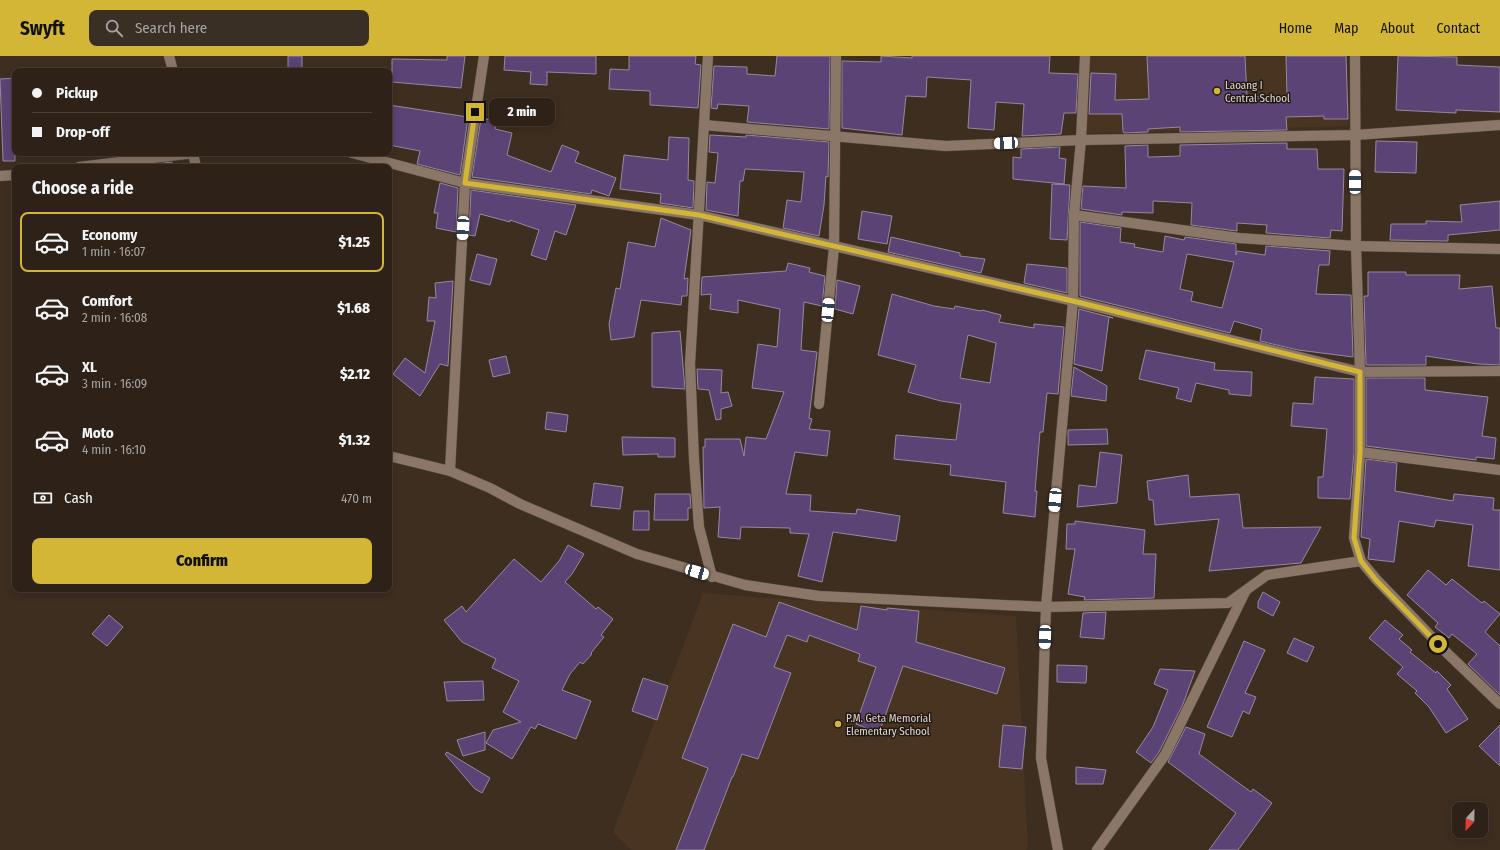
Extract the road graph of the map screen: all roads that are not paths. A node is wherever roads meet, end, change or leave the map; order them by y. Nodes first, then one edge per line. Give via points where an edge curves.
1 (169, 56) edge
2 (484, 56) edge
3 (708, 56) edge
4 (836, 56) edge
5 (1085, 56) edge
6 (1355, 56) edge
7 (171, 68) edge
8 (704, 125) junction
9 (1500, 125) edge
10 (1355, 135) junction
11 (836, 138) junction
12 (1081, 140) junction
13 (168, 156) edge
14 (363, 156) edge
15 (103, 164) edge
16 (12, 175) edge
17 (0, 176) edge
18 (465, 183) junction
19 (699, 215) junction
20 (1074, 216) junction
21 (1356, 246) junction
22 (834, 247) junction
23 (1500, 249) edge
24 (1073, 301) junction
25 (1500, 371) edge
26 (1360, 372) junction
27 (819, 404) dead end
28 (1360, 452) junction
29 (392, 457) edge
30 (1500, 470) edge
31 (450, 471) junction
32 (1361, 561) junction
33 (712, 577) junction
34 (1245, 592) junction
35 (1046, 607) junction
36 (1500, 704) edge
37 (1058, 850) edge
38 (1097, 850) edge

1 - 7 street
2 - 18 street
3 - 8 street
4 - 11 street
5 - 12 street
6 - 10 street
8 - 11 street
8 - 19 street
9 - 10 street
10 - 12 street
10 - 21 street
11 - 12 street via 946,146
11 - 22 street
12 - 20 street
13 - 15 street
14 - 18 street
16 - 17 street
18 - 19 street
18 - 31 street
19 - 22 street
19 - 33 street via 691,372 694,459 699,527
20 - 21 street via 1239,238
20 - 24 street
21 - 23 street
21 - 26 street
22 - 24 street
22 - 27 street
24 - 26 street
24 - 35 street
25 - 26 street
26 - 28 street
28 - 30 street
28 - 32 street via 1354,538
29 - 31 street
31 - 33 street via 637,554
32 - 34 street via 1267,575
32 - 36 street via 1376,580
33 - 35 street via 745,585 819,596
34 - 35 street via 1228,603
34 - 38 street via 1165,755
35 - 37 street via 1041,758

